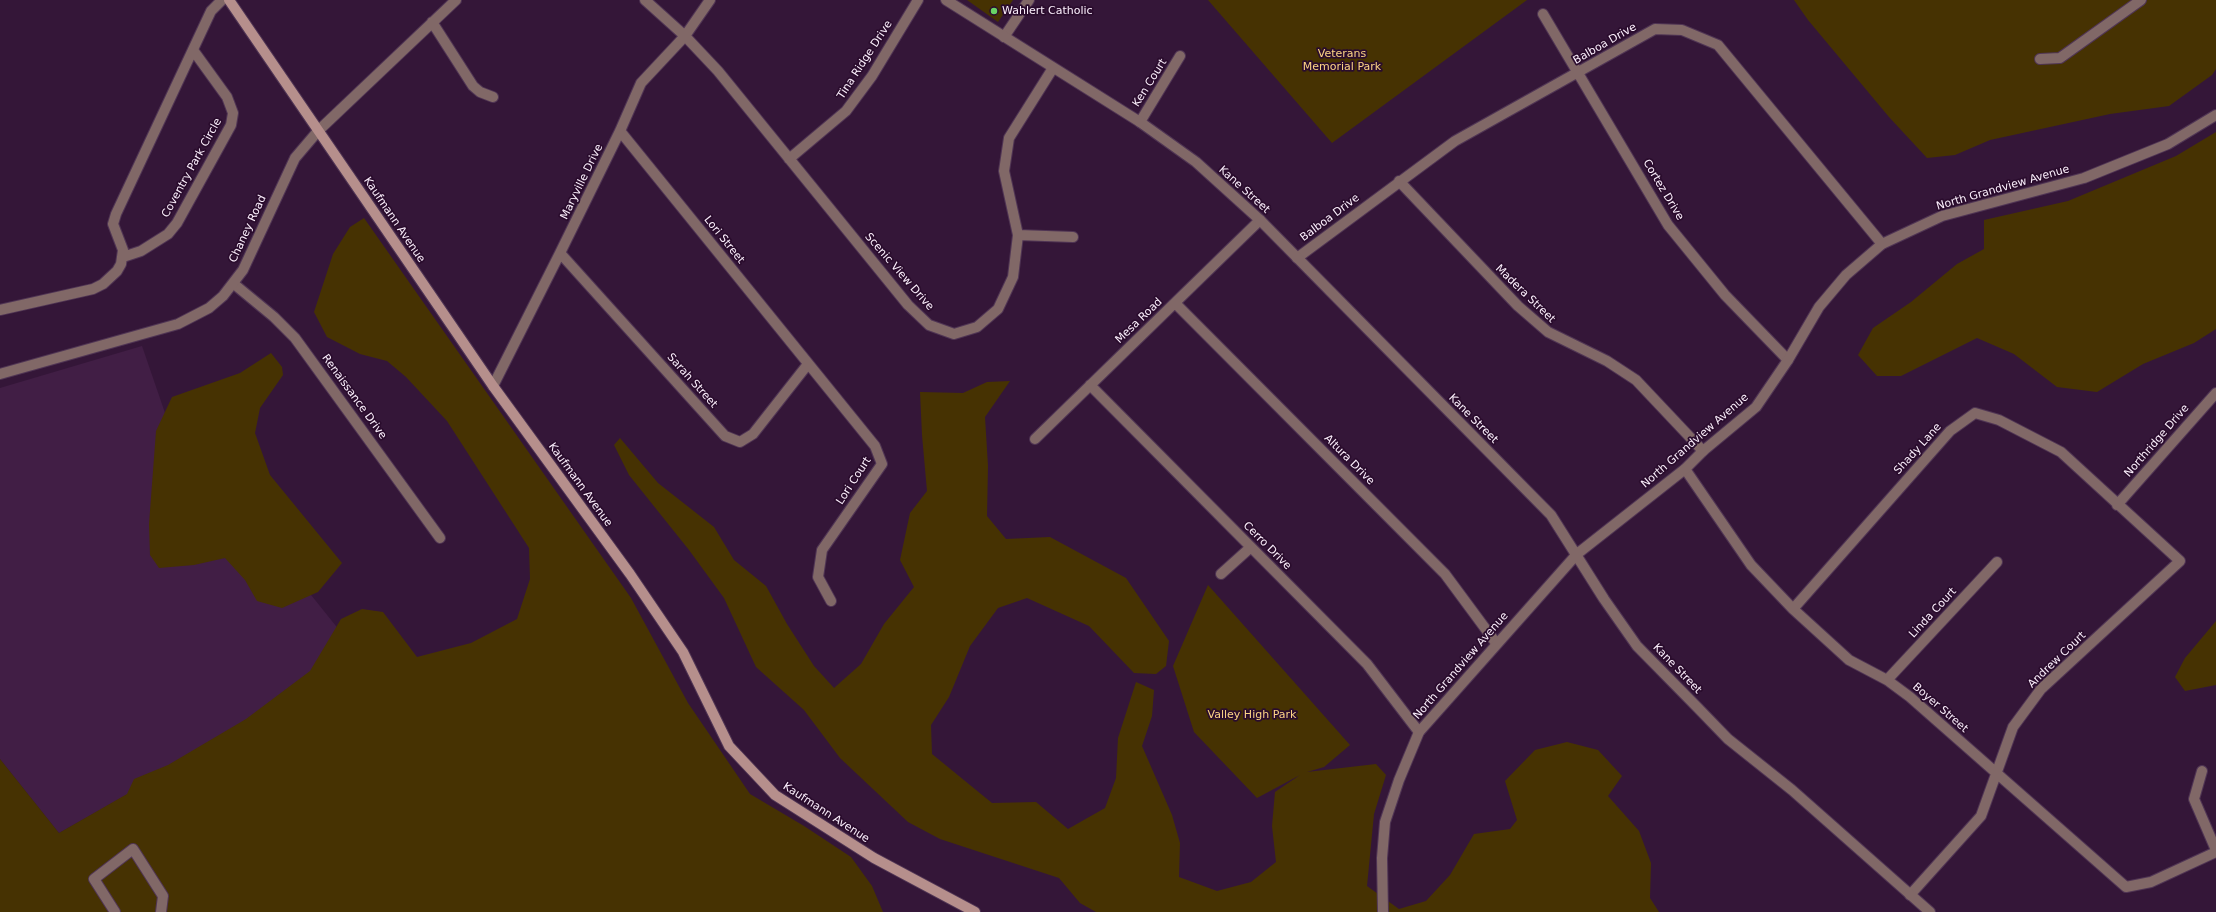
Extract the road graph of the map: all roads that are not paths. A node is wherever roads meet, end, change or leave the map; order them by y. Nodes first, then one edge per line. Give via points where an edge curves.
1 (222, 0) edge
2 (229, 0) edge
3 (456, 0) edge
4 (646, 0) edge
5 (710, 0) edge
6 (918, 0) edge
7 (946, 0) edge
8 (1029, 0) edge
9 (2141, 0) edge
10 (1543, 14) dead end
11 (432, 22) junction
12 (686, 36) junction
13 (1004, 37) junction
14 (193, 50) junction
15 (1180, 56) dead end
16 (2040, 60) dead end
17 (1053, 68) junction
18 (1580, 72) junction
19 (494, 97) dead end
20 (2216, 115) edge
21 (1140, 122) junction
22 (318, 131) junction
23 (620, 131) junction
24 (789, 159) junction
25 (1399, 182) junction
26 (1260, 220) junction
27 (1018, 235) junction
28 (1073, 237) dead end
29 (1882, 244) junction
30 (560, 253) junction
31 (123, 257) junction
32 (1297, 258) junction
33 (234, 284) junction
34 (1175, 303) junction
35 (0, 310) edge
36 (1788, 360) junction
37 (808, 364) junction
38 (0, 374) edge
39 (1090, 385) junction
40 (492, 386) junction
41 (2216, 394) edge
42 (1035, 439) dead end
43 (1703, 451) junction
44 (1684, 469) junction
45 (2117, 504) junction
46 (440, 538) dead end
47 (1251, 547) junction
48 (1577, 554) junction
49 (2180, 561) joint
50 (1997, 562) dead end
51 (1221, 574) dead end
52 (831, 601) dead end
53 (1794, 609) junction
54 (1496, 643) junction
55 (1887, 680) junction
56 (1419, 732) junction
57 (2202, 771) dead end
58 (1997, 775) junction
59 (2216, 851) edge
60 (1910, 895) junction
61 (115, 912) edge
62 (161, 912) edge
63 (975, 912) edge
64 (1383, 912) edge
65 (1930, 912) edge

1 - 14 street via 211,11
2 - 22 main road, Kaufmann Avenue
3 - 11 street, Chaney Road
4 - 12 street, Scenic View Drive
5 - 12 street, Maryville Drive
6 - 24 street, Tina Ridge Drive via 872,76 846,112
7 - 13 street, Kane Street
8 - 13 street
9 - 16 street via 2060,58
10 - 18 street, Cortez Drive
11 - 19 street via 473,86 480,92
11 - 22 street, Chaney Road
12 - 23 street, Maryville Drive via 641,83
12 - 24 street, Scenic View Drive via 718,71
13 - 17 street, Kane Street
14 - 31 street via 113,224 120,239
14 - 31 street, Coventry Park Circle via 227,97 233,113 231,125 177,224 168,234 141,251
15 - 21 street, Ken Court
17 - 21 street, Kane Street
17 - 27 street, Scenic View Drive via 1009,138 1004,171
18 - 25 street, Balboa Drive via 1455,141
18 - 29 street, Balboa Drive via 1655,29 1682,30 1718,45
18 - 36 street, Cortez Drive via 1668,225 1725,295
20 - 29 street, North Grandview Avenue via 2168,144 2084,178 1942,216
21 - 26 street, Kane Street via 1196,162
22 - 33 street, Chaney Road via 295,158 243,270
22 - 40 main road, Kaufmann Avenue
23 - 30 street, Maryville Drive
23 - 37 street, Lori Street
24 - 27 street, Scenic View Drive via 908,305 929,326 954,334 978,327 998,308 1013,277
25 - 32 street, Balboa Drive
25 - 43 street, Madera Street via 1524,311 1548,332 1607,361 1636,380
26 - 32 street, Kane Street
26 - 34 street, Mesa Road
27 - 28 street
29 - 36 street, North Grandview Avenue via 1846,275 1818,307
30 - 37 street, Sarah Street via 725,436 740,442 753,434
30 - 40 street, Maryville Drive
31 - 35 street via 117,271 103,284
32 - 48 street, Kane Street via 1551,515
33 - 38 street, Chaney Road via 209,308 178,324
33 - 46 street, Renaissance Drive via 295,338
34 - 39 street, Mesa Road
34 - 54 street, Altura Drive via 1445,574
36 - 43 street, North Grandview Avenue via 1756,407
37 - 52 street, Lori Court via 875,446 882,464 822,550 818,577
39 - 42 street, Mesa Road
39 - 47 street, Cerro Drive
40 - 63 main road, Kaufmann Avenue via 630,574 683,652 729,746 775,795 874,858
41 - 45 street, Northridge Drive
43 - 44 street, North Grandview Avenue
44 - 48 street, North Grandview Avenue
44 - 53 street, Boyer Street via 1751,565
45 - 49 street, Shady Lane
45 - 53 street, Shady Lane via 2061,452 1999,420 1975,413 1950,431
47 - 51 street
47 - 56 street, Cerro Drive via 1367,664
48 - 54 street, North Grandview Avenue
48 - 60 street, Kane Street via 1604,600 1637,646 1728,739 1792,790
49 - 58 street, Andrew Court via 2042,689 2013,727
50 - 55 street, Linda Court
53 - 55 street, Boyer Street via 1849,660
54 - 56 street, North Grandview Avenue
55 - 58 street, Boyer Street via 1910,697
56 - 64 street, North Grandview Avenue via 1385,822 1382,858
57 - 59 street via 2194,799
58 - 59 street, Boyer Street via 2126,887 2151,882
58 - 60 street, Andrew Court via 1981,816
60 - 65 street, Kane Street
61 - 62 street via 94,879 133,849 163,896

